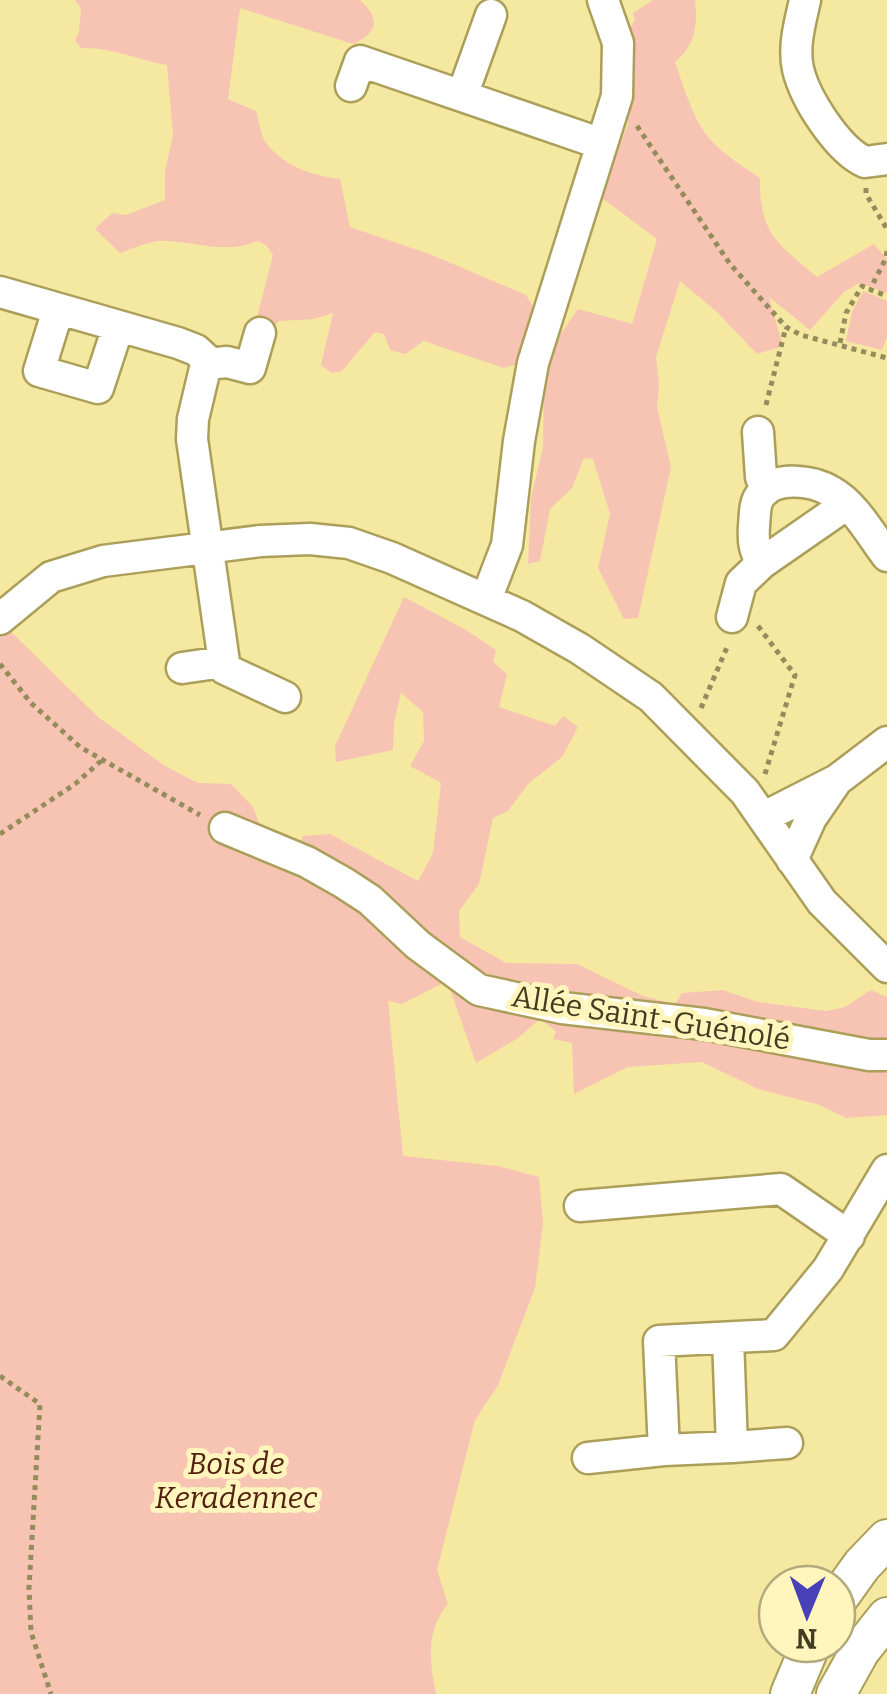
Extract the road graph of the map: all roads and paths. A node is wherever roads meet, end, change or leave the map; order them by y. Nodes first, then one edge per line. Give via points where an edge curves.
1 (603, 0) edge
2 (805, 0) edge
3 (491, 16) dead end
4 (351, 86) dead end
5 (462, 96) junction
6 (617, 96) junction
7 (602, 144) junction
8 (876, 160) edge
9 (887, 229) edge
10 (887, 251) edge
11 (871, 290) junction
12 (0, 292) edge
13 (887, 296) edge
14 (58, 310) junction
15 (118, 327) junction
16 (786, 327) junction
17 (260, 333) dead end
18 (840, 344) junction
19 (887, 356) edge
20 (207, 364) junction
21 (758, 432) joint
22 (766, 490) junction
23 (847, 504) junction
24 (507, 545) junction
25 (206, 547) junction
26 (887, 556) edge
27 (762, 563) junction
28 (487, 598) junction
29 (734, 608) junction
30 (522, 616) junction
31 (0, 619) edge
32 (223, 662) junction
33 (0, 664) edge
34 (182, 668) dead end
35 (285, 697) dead end
36 (689, 734) junction
37 (887, 742) edge
38 (101, 761) junction
39 (837, 780) junction
40 (745, 792) junction
41 (764, 817) junction
42 (225, 828) joint
43 (0, 834) edge
44 (792, 860) junction
45 (887, 968) edge
46 (887, 1055) edge
47 (887, 1170) edge
48 (580, 1206) dead end
49 (848, 1236) junction
50 (728, 1338) junction
51 (0, 1376) edge
52 (786, 1443) dead end
53 (732, 1447) junction
54 (664, 1450) junction
55 (588, 1458) dead end
56 (887, 1538) edge
57 (857, 1572) edge
58 (887, 1617) edge
59 (803, 1664) edge
60 (51, 1694) edge
61 (790, 1694) edge
62 (836, 1694) edge

1 - 6 street via 618,43
2 - 8 street via 796,50 803,83 843,148
3 - 5 street
4 - 5 street via 360,61
5 - 7 street
6 - 7 street
6 - 16 path via 730,264
7 - 24 street via 533,363
8 - 9 path via 866,194
10 - 11 path
11 - 13 path
11 - 18 path via 862,286 846,313
12 - 14 street
14 - 15 street
14 - 15 street via 32,382 98,388
15 - 20 street via 188,346
16 - 18 path
16 - 21 path
17 - 20 street via 250,368
18 - 19 path
20 - 25 street via 192,439
21 - 22 street
22 - 23 street via 806,482
22 - 27 street via 754,527
23 - 26 street
23 - 27 street
24 - 28 street
24 - 30 street
25 - 28 street via 348,543
25 - 31 street via 65,571
25 - 32 street
27 - 29 street via 745,576
28 - 30 street
29 - 36 path via 736,629
29 - 40 path via 795,676 763,778
30 - 36 street via 652,697
32 - 34 street
32 - 35 street via 230,674
33 - 38 path via 32,703
36 - 40 street
37 - 39 street
38 - 42 path
38 - 43 path
39 - 41 street
39 - 44 street
40 - 41 street
41 - 44 street
42 - 46 street, Allée Saint-Guénolé via 344,883 479,990
44 - 45 street via 822,902
47 - 49 street
48 - 49 street via 781,1189
49 - 50 street via 774,1335
50 - 53 street
50 - 54 street via 660,1340
51 - 60 path via 40,1404 31,1632
52 - 53 street
53 - 54 street
54 - 55 street
56 - 57 street
58 - 62 street
59 - 61 street

